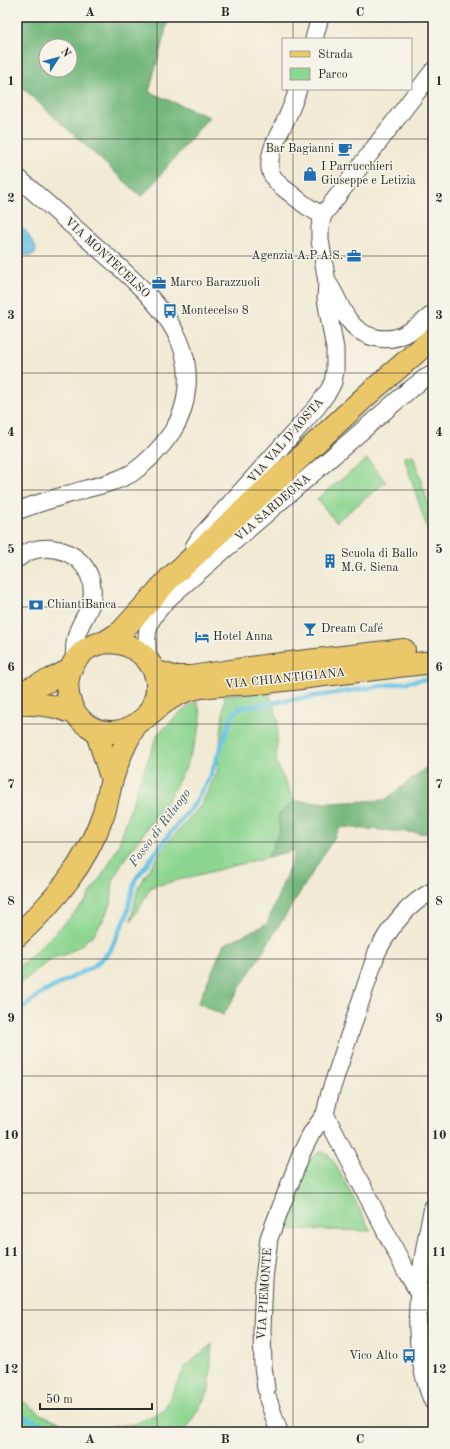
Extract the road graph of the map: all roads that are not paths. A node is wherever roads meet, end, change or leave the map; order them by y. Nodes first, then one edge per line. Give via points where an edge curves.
1 (320, 17) edge
2 (314, 38) edge
3 (433, 71) edge
4 (296, 95) edge
5 (17, 177) edge
6 (323, 215) junction
7 (327, 282) junction
8 (433, 314) edge
9 (433, 338) edge
10 (433, 374) edge
11 (17, 511) edge
12 (17, 559) edge
13 (191, 559) junction
14 (84, 621) junction
15 (104, 642) junction
16 (433, 647) edge
17 (433, 662) edge
18 (72, 666) junction
19 (151, 666) junction
20 (17, 694) edge
21 (17, 704) edge
22 (74, 713) junction
23 (140, 722) junction
24 (96, 730) junction
25 (112, 780) junction
26 (433, 891) edge
27 (17, 936) edge
28 (325, 1114) junction
29 (433, 1207) edge
30 (424, 1302) edge
31 (433, 1402) edge
32 (279, 1432) edge

1 - 2 street
3 - 6 street, VIA VAL D'AOSTA
4 - 6 street via 273,147 271,171 280,186 313,211
5 - 11 street, VIA MONTECELSO via 110,260 170,322 180,342 187,381 178,423 162,445 137,469 116,481
6 - 7 street, VIA VAL D'AOSTA via 320,240
7 - 8 street, VIA VAL D'AOSTA via 347,319 357,329 370,336 383,339 404,334
7 - 13 street, VIA VAL D'AOSTA via 326,299 336,360 333,382 317,406 200,537 194,546
9 - 13 main road via 366,396
10 - 19 street, VIA SARDEGNA via 408,391 171,596 149,624 146,638
12 - 14 street via 31,550 48,547 62,551 80,562 92,587 92,602
13 - 15 main road via 169,579 121,632
14 - 15 street
14 - 18 street via 77,632
15 - 18 main road, VIA CHIANTIGIANA via 85,650
15 - 19 main road, VIA CHIANTIGIANA via 125,644 138,650
16 - 19 main road, VIA CHIANTIGIANA via 191,677 174,676
17 - 23 main road, VIA CHIANTIGIANA via 193,689 171,697
18 - 20 main road, VIA CHIANTIGIANA via 46,682
18 - 22 main road via 67,680 67,692
19 - 23 main road via 157,683 156,695 152,707
21 - 22 main road via 50,705
22 - 24 main road
23 - 24 main road, VIA CHIANTIGIANA via 123,731
23 - 25 main road via 124,744
24 - 25 main road
25 - 27 main road via 104,814 83,859 65,886
26 - 28 street, VIA PIEMONTE via 418,899 402,914 377,952 331,1088
28 - 30 street
28 - 32 street, VIA PIEMONTE via 302,1152 269,1238 262,1316 262,1356 267,1394
29 - 30 street via 425,1249
30 - 31 street via 418,1332 425,1379

